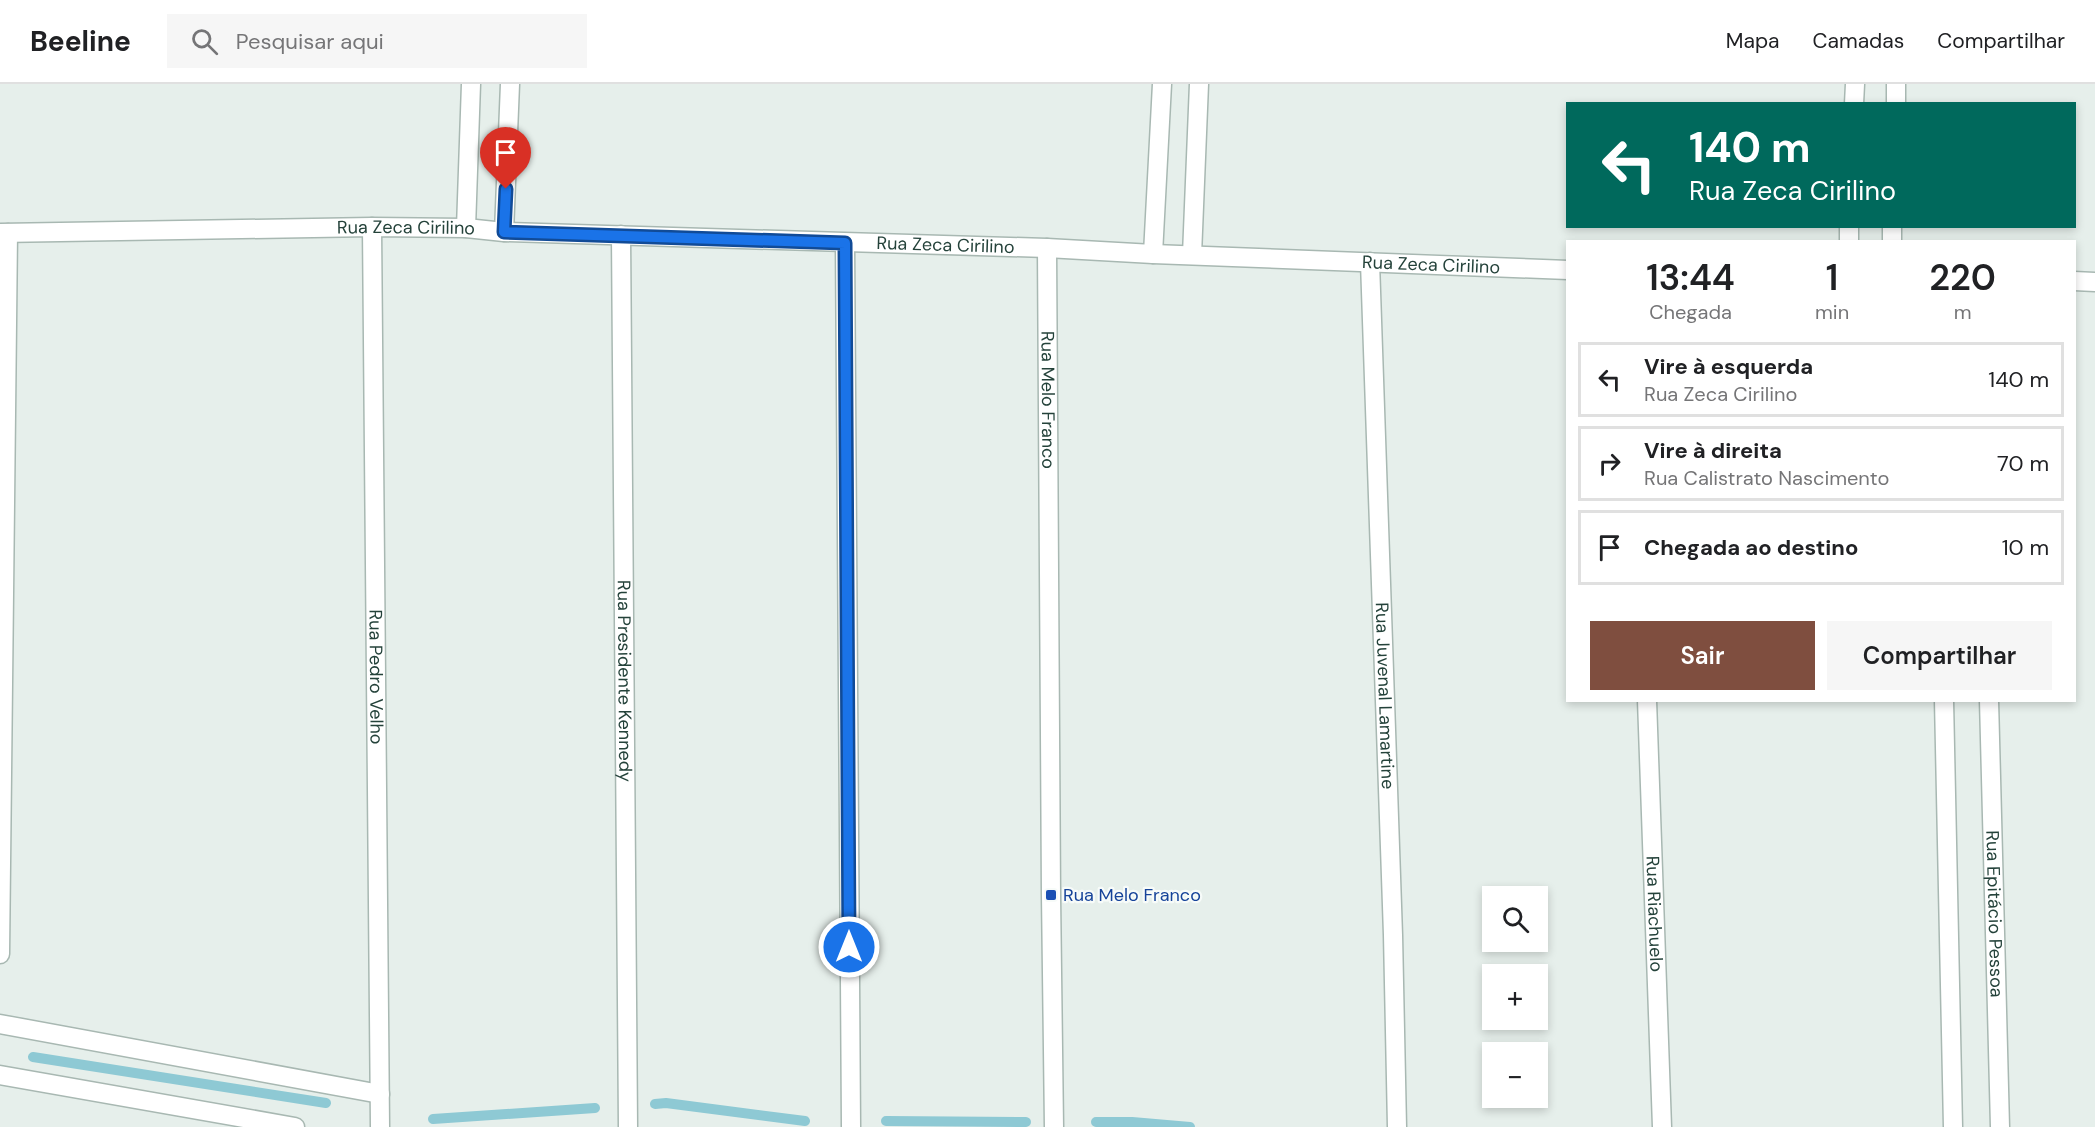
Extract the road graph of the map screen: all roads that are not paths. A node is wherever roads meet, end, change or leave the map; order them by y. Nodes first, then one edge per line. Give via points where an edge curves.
1 (471, 84) edge
2 (510, 84) edge
3 (1162, 84) edge
4 (1199, 84) edge
5 (1855, 84) edge
6 (1896, 84) edge
7 (1854, 102) edge
8 (1896, 102) edge
9 (372, 227) junction
10 (466, 228) junction
11 (504, 232) junction
12 (4, 233) edge
13 (621, 235) junction
14 (845, 243) junction
15 (1047, 248) junction
16 (1153, 254) junction
17 (1192, 255) junction
18 (1370, 262) junction
19 (1566, 270) edge
20 (2076, 281) edge
21 (2095, 282) edge
22 (1647, 702) edge
23 (1944, 702) edge
24 (1989, 702) edge
25 (0, 954) edge
26 (0, 1024) edge
27 (0, 1075) edge
28 (380, 1094) junction
29 (295, 1127) edge
30 (380, 1127) edge
31 (628, 1127) edge
32 (851, 1127) edge
33 (1054, 1127) edge
34 (1397, 1127) edge
35 (1662, 1127) edge
36 (1953, 1127) edge
37 (2000, 1127) edge

1 - 10 street
2 - 11 street
3 - 16 street
4 - 17 street
5 - 7 street
6 - 8 street
9 - 10 street, Rua Zeca Cirilino
9 - 12 street, Rua Zeca Cirilino
9 - 28 street, Rua Pedro Velho
10 - 11 street, Rua Zeca Cirilino
11 - 13 street, Rua Zeca Cirilino
12 - 25 street
13 - 14 street, Rua Zeca Cirilino
13 - 31 street, Rua Presidente Kennedy
14 - 15 street, Rua Zeca Cirilino
14 - 32 street
15 - 16 street, Rua Zeca Cirilino
15 - 33 street, Rua Melo Franco
16 - 17 street, Rua Zeca Cirilino
17 - 18 street, Rua Zeca Cirilino
18 - 19 street, Rua Zeca Cirilino
18 - 34 street, Rua Juvenal Lamartine
20 - 21 street
22 - 35 street, Rua Riachuelo
23 - 36 street
24 - 37 street, Rua Epitácio Pessoa
26 - 28 street
27 - 29 street
28 - 30 street, Rua Pedro Velho

